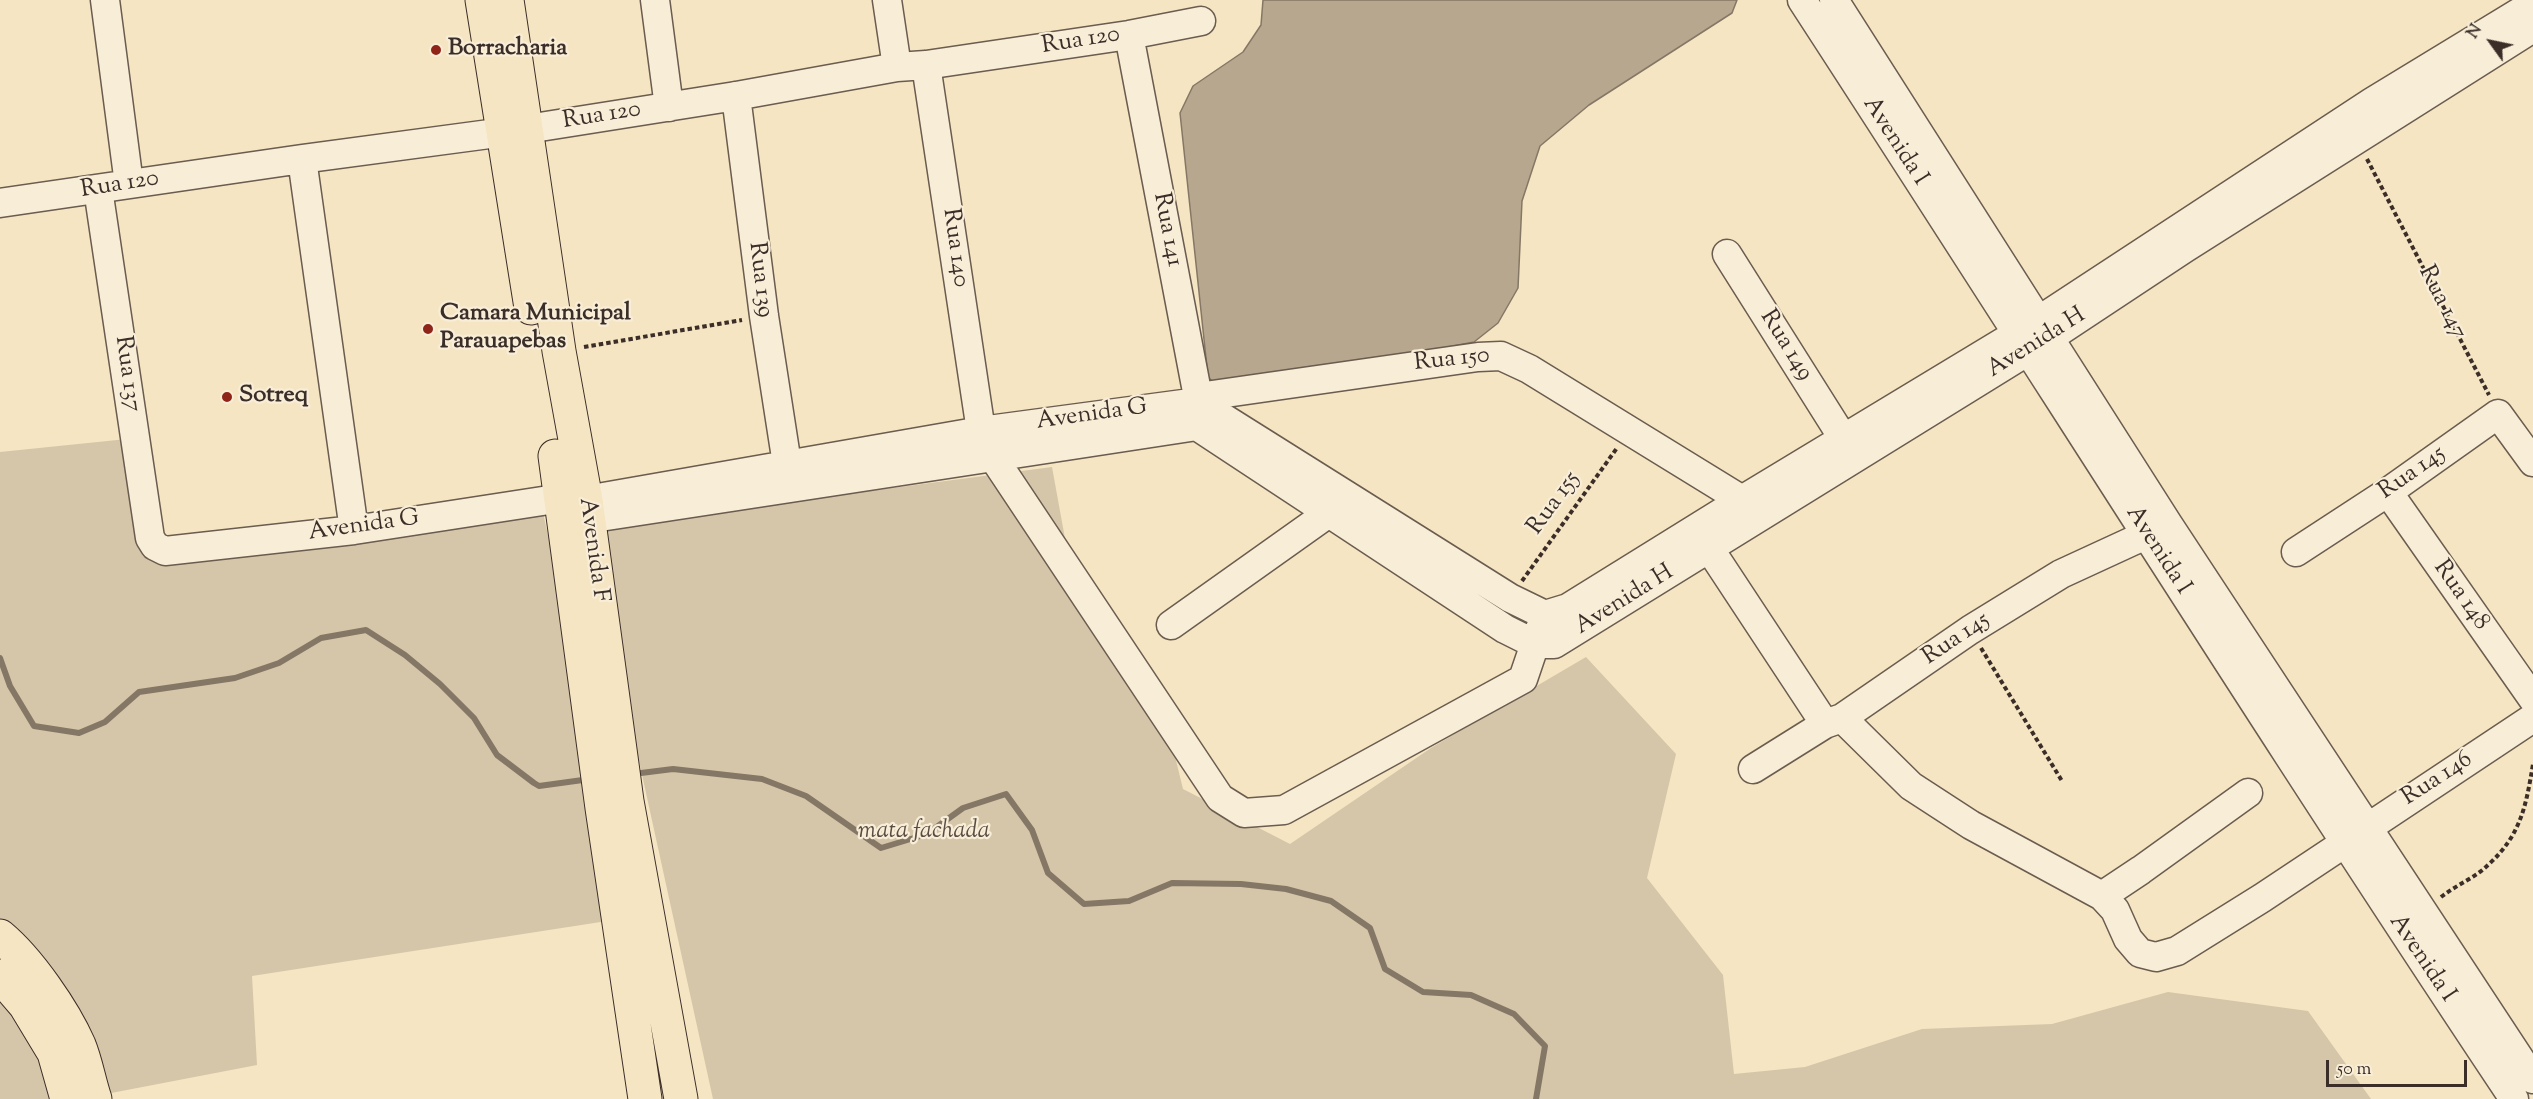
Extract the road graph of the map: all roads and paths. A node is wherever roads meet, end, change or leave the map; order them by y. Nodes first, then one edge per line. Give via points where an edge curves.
1 (105, 0) edge
2 (482, 0) edge
3 (507, 0) edge
4 (655, 0) edge
5 (887, 0) edge
6 (1802, 0) edge
7 (1834, 0) edge
8 (2533, 4) edge
9 (1201, 21) dead end
10 (2533, 28) edge
11 (1129, 35) junction
12 (927, 65) junction
13 (897, 67) junction
14 (736, 96) junction
15 (669, 107) junction
16 (514, 130) junction
17 (2360, 139) junction
18 (302, 159) junction
19 (129, 184) junction
20 (98, 189) junction
21 (0, 203) edge
22 (1727, 254) dead end
23 (764, 316) junction
24 (2033, 335) junction
25 (559, 351) junction
26 (1197, 409) junction
27 (2498, 414) junction
28 (981, 431) junction
29 (1630, 431) junction
30 (1843, 438) junction
31 (993, 457) junction
32 (2533, 462) edge
33 (787, 464) junction
34 (2388, 492) junction
35 (1742, 500) junction
36 (578, 506) junction
37 (1330, 512) junction
38 (354, 530) junction
39 (2157, 530) junction
40 (1709, 548) junction
41 (165, 551) joint
42 (2296, 552) dead end
43 (1510, 598) junction
44 (1545, 615) junction
45 (1171, 625) dead end
46 (1970, 630) junction
47 (1535, 644) junction
48 (2533, 699) edge
49 (2533, 718) edge
50 (1833, 721) junction
51 (2533, 764) edge
52 (1753, 769) dead end
53 (2061, 781) dead end
54 (2248, 793) dead end
55 (614, 805) junction
56 (2355, 835) junction
57 (2102, 896) junction
58 (2422, 913) junction
59 (0, 936) edge
60 (0, 976) edge
61 (2533, 1079) edge
62 (67, 1099) edge
63 (95, 1099) edge
64 (645, 1099) edge
65 (681, 1099) edge
66 (2514, 1099) edge

1 - 19 street
2 - 16 main road, Avenida F
3 - 16 main road, Avenida F
4 - 15 street
5 - 13 street
6 - 24 street, Avenida I
7 - 24 street, Avenida I
8 - 24 street, Avenida H via 2372,102
9 - 11 street, Rua 120
10 - 17 street, Avenida H
11 - 12 street, Rua 120
11 - 26 street, Rua 141
12 - 13 street, Rua 120
12 - 28 street, Rua 140
13 - 14 street, Rua 120
14 - 15 street, Rua 120
14 - 23 street, Rua 139
15 - 16 street, Rua 120
16 - 18 street, Rua 120
16 - 25 main road, Avenida F
16 - 36 main road, Avenida F
17 - 24 street, Avenida H via 2185,248
17 - 27 path, Rua 147 via 2369,164
18 - 19 street, Rua 120
18 - 38 street
19 - 20 street, Rua 120
20 - 21 street, Rua 120
20 - 41 street, Rua 137 via 150,538
22 - 30 street, Rua 149
23 - 25 path
23 - 33 street, Rua 139
24 - 30 street, Avenida H
24 - 39 street, Avenida I
24 - 40 street, Avenida H
25 - 36 main road, Avenida F
26 - 28 street, Avenida G
26 - 29 street, Rua 150 via 1444,360 1501,356
26 - 31 street, Avenida G
26 - 37 street
26 - 43 street
27 - 32 street
27 - 34 street, Rua 145
28 - 33 street, Avenida G
29 - 35 street, Rua 150
29 - 43 path, Rua 155
30 - 35 street, Avenida H
31 - 36 street, Avenida G
31 - 47 street via 1220,798 1244,813 1284,810 1523,680
33 - 36 street, Avenida G
34 - 42 street, Rua 145
34 - 48 street, Rua 148
35 - 44 street, Avenida H via 1568,608
36 - 38 street, Avenida G
36 - 55 main road, Avenida F
37 - 45 street
37 - 47 street via 1497,624
38 - 41 street, Avenida G
39 - 46 street, Rua 145 via 2061,574
39 - 56 street, Avenida I
40 - 47 street, Avenida H via 1569,636 1554,644
40 - 50 street
43 - 44 street
44 - 47 street
46 - 50 street, Rua 145
46 - 53 path
49 - 56 street, Rua 146
50 - 52 street, Rua 145
50 - 57 street via 1911,786 1971,825
51 - 58 path via 2525,812 2517,831 2487,866
54 - 57 street
55 - 64 main road, Avenida F
55 - 65 main road, Avenida F
56 - 57 street, Rua 146 via 2186,945 2156,957 2140,953 2128,939 2115,910
56 - 58 street, Avenida I
56 - 66 street, Avenida I
58 - 61 street, Avenida I
59 - 63 main road via 45,986 78,1045
60 - 62 main road via 25,1005 54,1053

